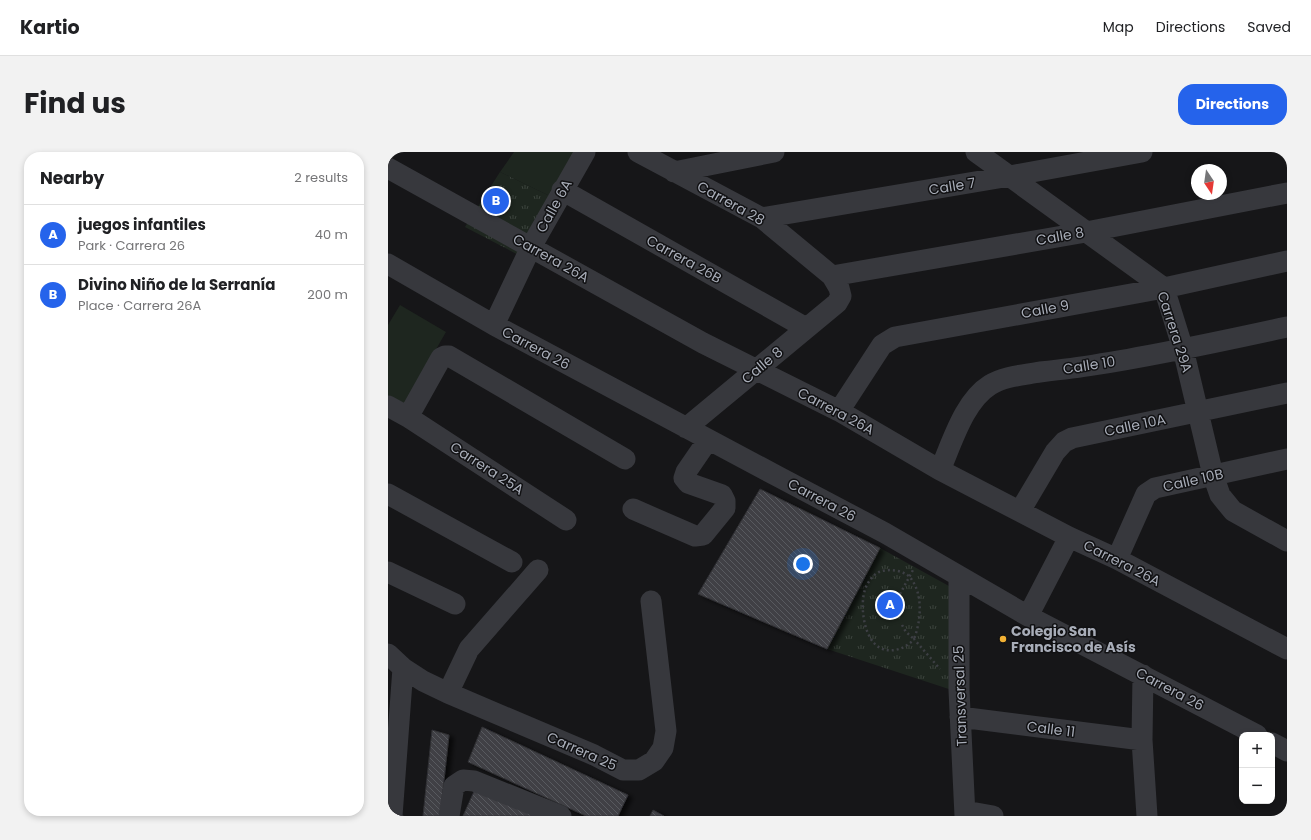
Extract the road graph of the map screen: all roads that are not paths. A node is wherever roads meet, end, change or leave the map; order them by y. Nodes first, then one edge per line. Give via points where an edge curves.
1 (585, 152) edge
2 (638, 152) edge
3 (774, 152) edge
4 (976, 152) edge
5 (1142, 152) edge
6 (388, 168) edge
7 (674, 172) junction
8 (1010, 176) junction
9 (562, 190) junction
10 (1287, 193) edge
11 (762, 218) junction
12 (1086, 232) junction
13 (531, 247) junction
14 (1287, 261) edge
15 (388, 264) edge
16 (832, 276) junction
17 (1164, 288) junction
18 (838, 303) joint
19 (494, 325) junction
20 (1287, 327) edge
21 (806, 328) junction
22 (1183, 349) junction
23 (756, 370) junction
24 (1287, 393) edge
25 (388, 406) edge
26 (839, 411) junction
27 (1198, 412) junction
28 (408, 417) junction
29 (686, 428) junction
30 (708, 440) junction
31 (626, 458) dead end
32 (1287, 459) edge
33 (940, 470) junction
34 (1213, 475) junction
35 (388, 494) edge
36 (634, 509) dead end
37 (1020, 511) junction
38 (566, 520) dead end
39 (1282, 535) edge
40 (1069, 537) junction
41 (1117, 559) junction
42 (512, 562) dead end
43 (538, 570) dead end
44 (388, 572) edge
45 (959, 576) junction
46 (651, 602) dead end
47 (455, 604) dead end
48 (1028, 616) junction
49 (1287, 649) edge
50 (388, 654) edge
51 (403, 668) junction
52 (1143, 675) junction
53 (448, 693) junction
54 (960, 717) junction
55 (1251, 732) edge
56 (1142, 740) junction
57 (1275, 745) edge
58 (1287, 751) edge
59 (965, 814) edge
60 (392, 816) edge
61 (449, 816) edge
62 (561, 816) edge
63 (993, 816) edge
64 (1147, 816) edge

1 - 9 street, Calle 6A
2 - 7 street, Carrera 28
3 - 7 street
4 - 8 street, Carrera 29A
5 - 8 street, Calle 7
6 - 13 street, Carrera 26A
7 - 11 street, Carrera 28
8 - 11 street, Calle 7
8 - 12 street, Carrera 29A
9 - 13 street, Calle 6A
9 - 21 street, Carrera 26B
10 - 12 street, Calle 8
11 - 16 street, Carrera 28
12 - 16 street, Calle 8
12 - 17 street, Carrera 29A
13 - 19 street, Calle 6A
13 - 23 street, Carrera 26A
14 - 17 street, Calle 9
15 - 19 street, Carrera 26
16 - 18 street, Carrera 28 via 841,296
17 - 22 street, Carrera 29A
17 - 26 street, Calle 9 via 895,337 882,345
18 - 21 street, Calle 8
19 - 29 street, Carrera 26
20 - 22 street, Calle 10
21 - 23 street, Calle 8
22 - 27 street, Carrera 29A
22 - 33 street, Calle 10 via 1021,375 990,384 969,407
23 - 26 street, Carrera 26A
23 - 29 street, Calle 8
24 - 27 street, Calle 10A
25 - 28 street, Carrera 25A
26 - 33 street, Carrera 26A
27 - 34 street, Carrera 29A
27 - 37 street, Calle 10A via 1072,438 1064,442 1055,452
28 - 31 street via 441,358 449,356
28 - 38 street, Carrera 25A
29 - 30 street, Carrera 26
30 - 36 street via 684,478 688,483 722,495 725,501 725,508 703,535 695,536
30 - 45 street, Carrera 26 via 885,533
32 - 34 street, Calle 10B
33 - 37 street, Carrera 26A
34 - 39 street, Carrera 29A via 1220,495 1233,511
34 - 41 street, Calle 10B via 1155,488 1146,494
35 - 42 street
37 - 40 street, Carrera 26A
40 - 41 street, Carrera 26A
40 - 48 street
41 - 49 street, Carrera 26A
43 - 53 street via 469,649
44 - 47 street
45 - 48 street, Carrera 26
45 - 54 street, Transversal 25
46 - 53 street, Carrera 25 via 666,731 663,748 654,761 639,770 623,770 594,755
48 - 52 street, Carrera 26
50 - 51 street, Carrera 25
51 - 53 street, Carrera 25
51 - 60 street
52 - 55 street, Carrera 26
52 - 56 street
54 - 56 street, Calle 11
54 - 59 street, Transversal 25
56 - 64 street
57 - 58 street
59 - 63 street
61 - 62 street via 454,786 463,780 474,781

